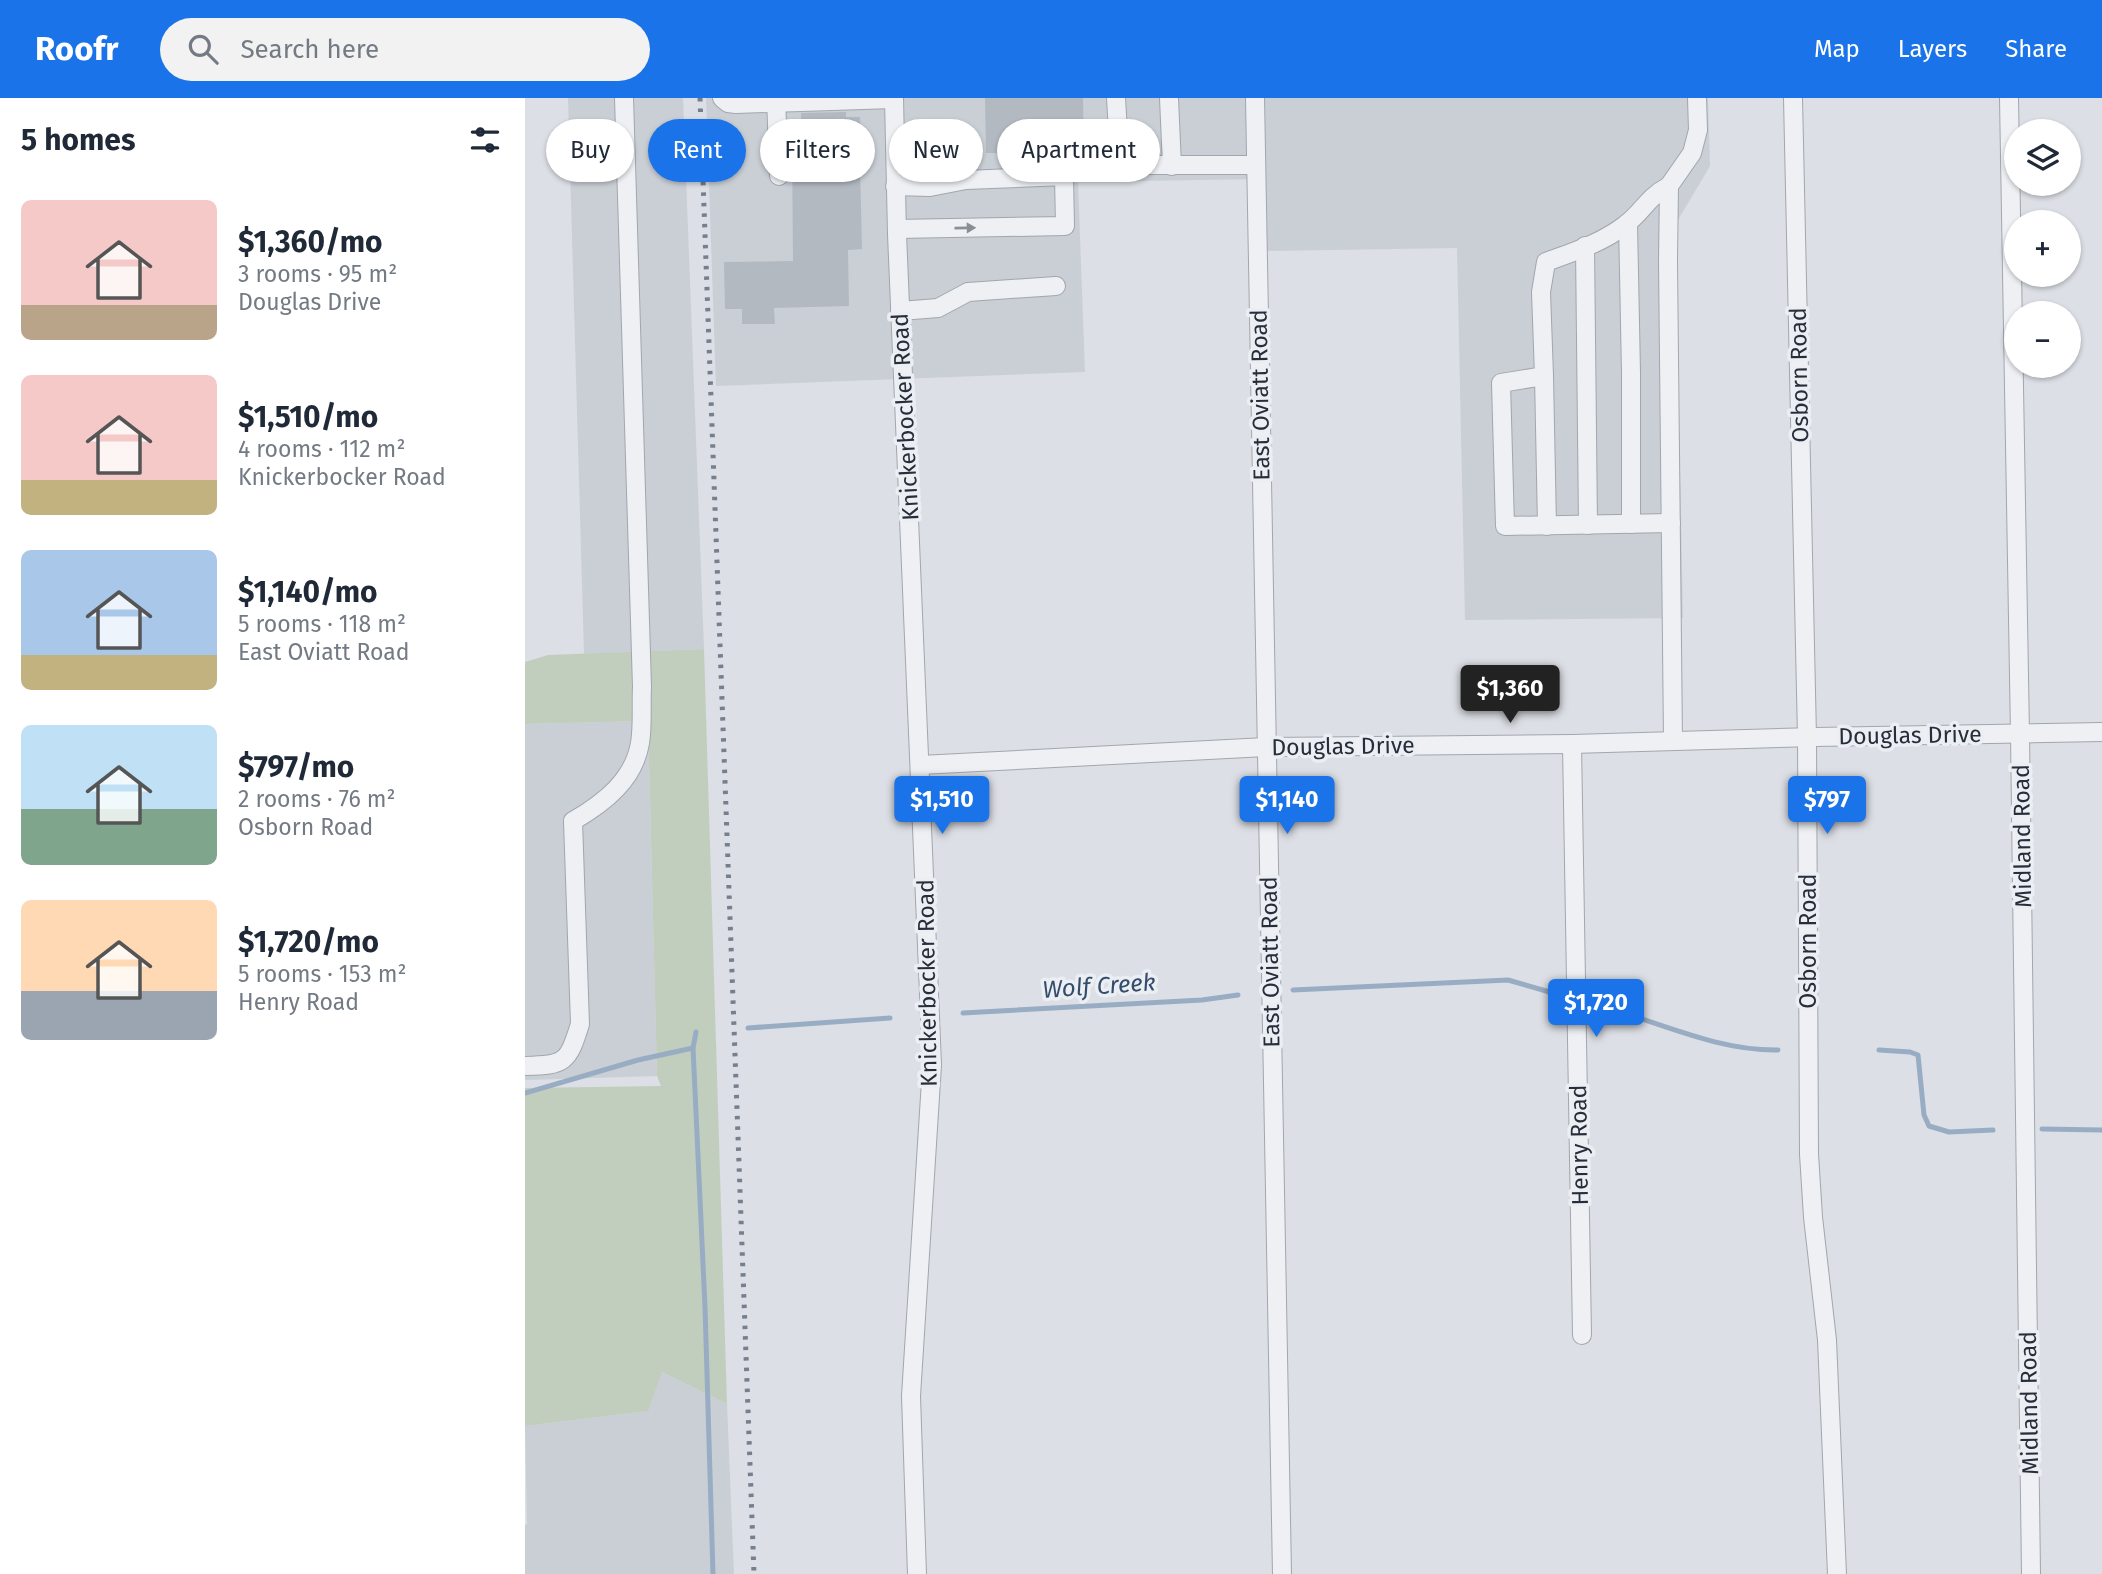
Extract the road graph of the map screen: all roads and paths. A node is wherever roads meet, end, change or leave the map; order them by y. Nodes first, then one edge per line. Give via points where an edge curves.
1 (624, 98) edge
2 (722, 98) edge
3 (894, 98) edge
4 (1115, 98) edge
5 (1169, 98) edge
6 (1255, 98) edge
7 (1697, 98) edge
8 (1793, 98) edge
9 (2009, 98) edge
10 (776, 100) edge
11 (777, 119) edge
12 (1256, 165) junction
13 (1172, 166) junction
14 (895, 186) junction
15 (1669, 186) junction
16 (1627, 223) junction
17 (897, 229) junction
18 (1585, 246) junction
19 (1056, 286) dead end
20 (900, 311) junction
21 (1543, 376) junction
22 (1671, 523) junction
23 (1631, 524) junction
24 (1588, 525) junction
25 (1546, 526) junction
26 (2102, 732) edge
27 (2020, 734) junction
28 (1807, 737) junction
29 (1673, 741) junction
30 (1572, 744) junction
31 (1266, 747) junction
32 (920, 765) junction
33 (525, 1066) edge
34 (1582, 1335) dead end
35 (917, 1574) edge
36 (1282, 1574) edge
37 (1837, 1574) edge
38 (2031, 1574) edge

1 - 33 street via 640,744 631,770 610,797 573,821 580,1024 571,1051 555,1065
2 - 10 street via 736,104
3 - 10 street
3 - 14 street, Knickerbocker Road
4 - 13 street via 1120,165
5 - 13 street
6 - 12 street, East Oviatt Road
7 - 15 street via 1698,131 1692,153
8 - 28 street, Osborn Road
9 - 27 street, Midland Road
10 - 11 street
12 - 13 street
12 - 31 street, East Oviatt Road
14 - 17 street, Knickerbocker Road
17 -> 14 street via 1065,226 1064,176
15 - 16 street via 1653,194
15 - 22 street
16 - 18 street
16 - 23 street
17 - 20 street, Knickerbocker Road
18 - 21 street via 1546,262 1541,292
18 - 24 street
19 - 20 street via 968,292 938,308
20 - 32 street, Knickerbocker Road
21 - 25 street
21 - 25 street via 1501,383 1506,526
22 - 23 street
22 - 29 street
23 - 24 street
24 - 25 street
26 - 27 street, Douglas Drive
27 - 28 street, Douglas Drive
27 - 38 street, Midland Road
28 - 29 street, Douglas Drive
28 - 37 street, Osborn Road via 1809,1154 1827,1340
29 - 30 street, Douglas Drive
30 - 31 street, Douglas Drive
30 - 34 street, Henry Road
31 - 32 street, Douglas Drive
31 - 36 street, East Oviatt Road
32 - 35 street, Knickerbocker Road via 932,1065 911,1396

